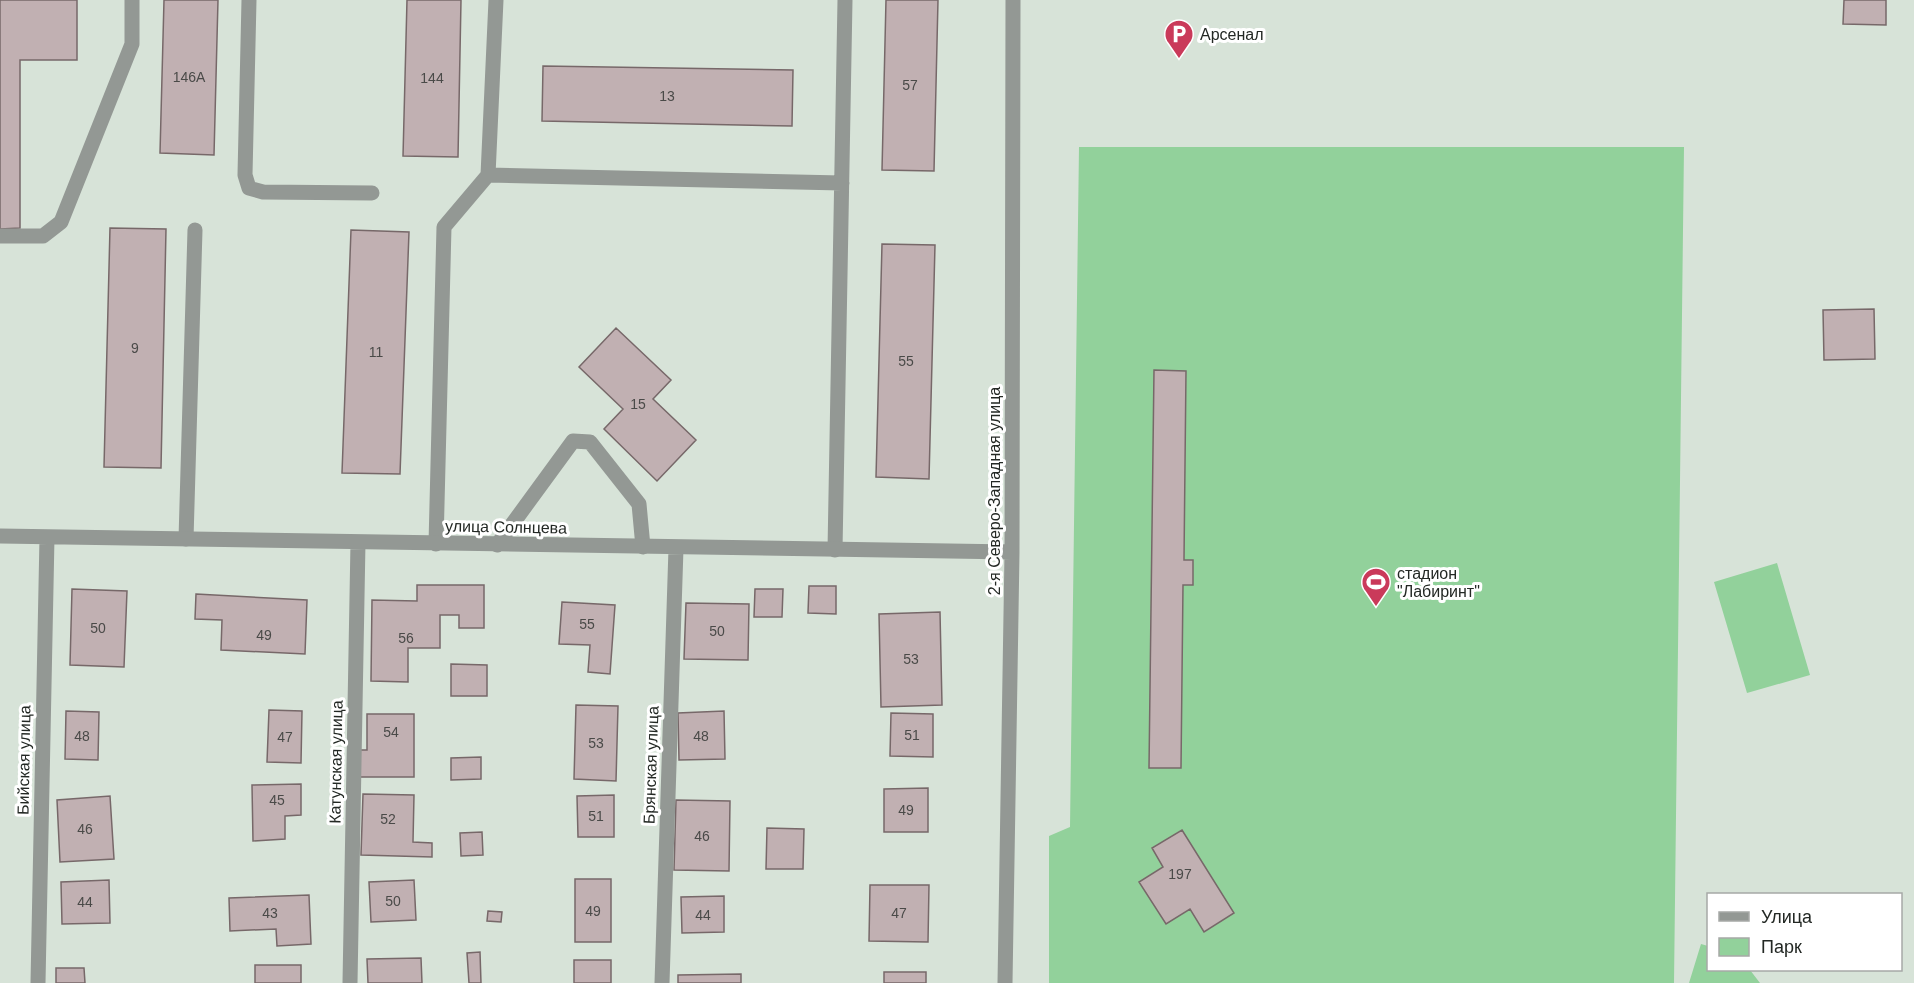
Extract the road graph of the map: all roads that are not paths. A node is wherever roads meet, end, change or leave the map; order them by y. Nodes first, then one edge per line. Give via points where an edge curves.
1 (132, 0) edge
2 (249, 0) edge
3 (496, 0) edge
4 (845, 0) edge
5 (1013, 0) edge
6 (488, 175) junction
7 (842, 183) junction
8 (372, 193) dead end
9 (195, 230) dead end
10 (0, 236) edge
11 (0, 536) edge
12 (47, 537) junction
13 (186, 539) junction
14 (358, 543) junction
15 (436, 544) junction
16 (496, 545) junction
17 (643, 547) junction
18 (676, 548) junction
19 (835, 550) junction
20 (1012, 552) junction
21 (38, 983) edge
22 (350, 983) edge
23 (662, 983) edge
24 (1005, 983) edge

1 - 10 street via 132,44 62,222 43,236
2 - 8 street via 245,176 249,188 263,192
3 - 6 street
4 - 7 street
5 - 20 street, 2-я Северо-Западная улица
6 - 7 street
6 - 15 street via 444,227
7 - 19 street
9 - 13 street
11 - 12 street, улица Солнцева
12 - 13 street, улица Солнцева
12 - 21 street, Бийская улица
13 - 14 street, улица Солнцева
14 - 15 street, улица Солнцева
14 - 22 street, Катунская улица
15 - 16 street, улица Солнцева
16 - 17 street, улица Солнцева
16 - 17 street via 573,441 590,442 639,504
17 - 18 street, улица Солнцева
18 - 19 street, улица Солнцева
18 - 23 street, Брянская улица
19 - 20 street, улица Солнцева
20 - 24 street, 2-я Северо-Западная улица

